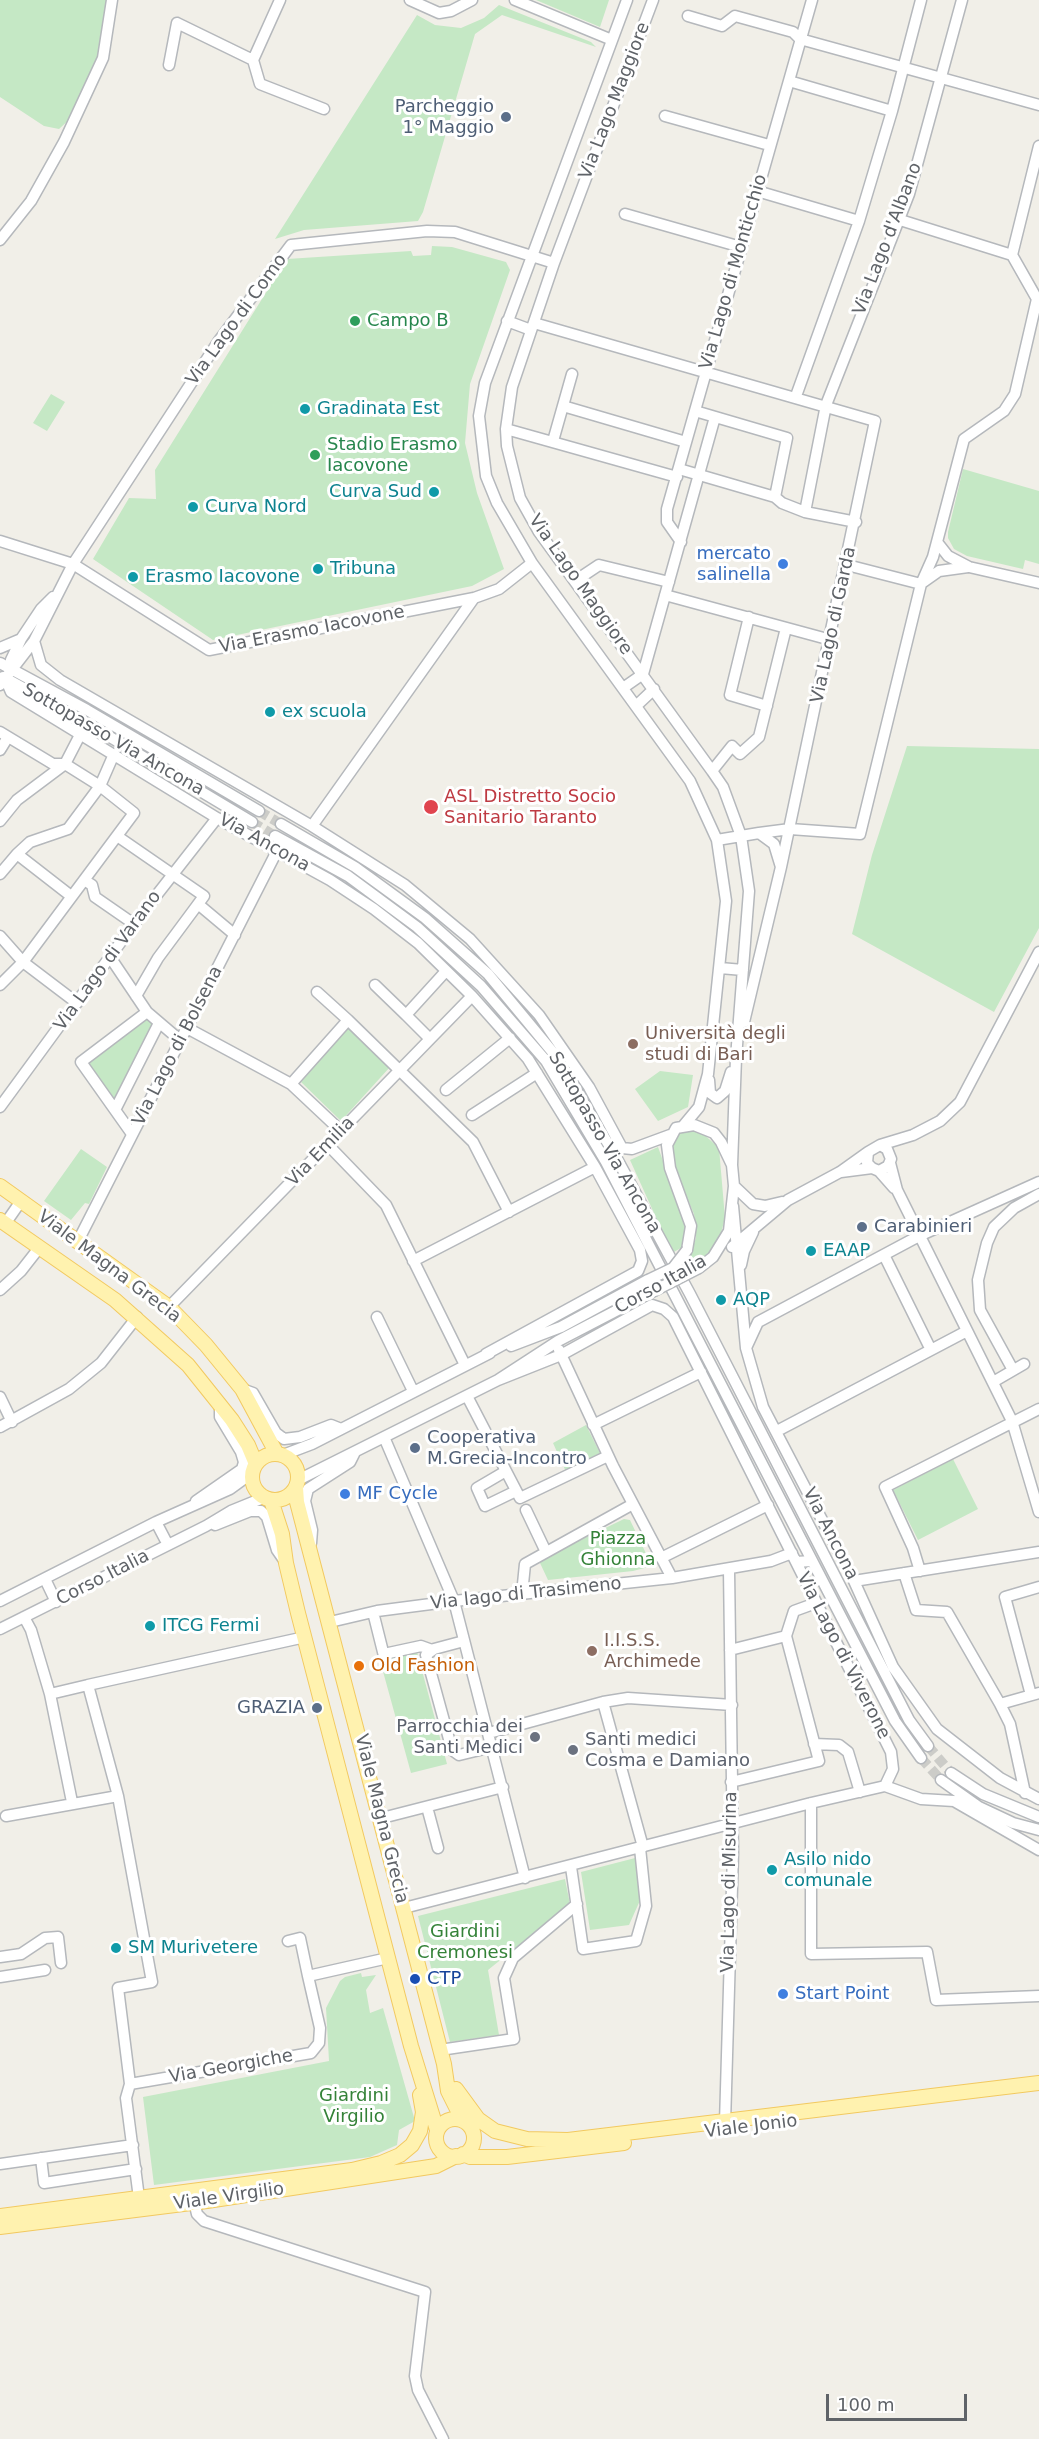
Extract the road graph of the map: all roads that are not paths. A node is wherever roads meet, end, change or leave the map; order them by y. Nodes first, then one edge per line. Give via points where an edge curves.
1 (112, 0) edge
2 (280, 0) edge
3 (411, 0) edge
4 (449, 0) edge
5 (472, 0) edge
6 (515, 0) edge
7 (627, 0) edge
8 (652, 0) edge
9 (812, 0) edge
10 (921, 0) edge
11 (962, 0) edge
12 (439, 13) junction
13 (688, 16) dead end
14 (800, 39) junction
15 (612, 40) junction
16 (253, 60) junction
17 (169, 65) dead end
18 (903, 69) junction
19 (941, 79) junction
20 (789, 81) junction
21 (1039, 105) edge
22 (324, 109) dead end
23 (892, 111) junction
24 (665, 116) dead end
25 (769, 145) junction
26 (1039, 146) edge
27 (757, 190) junction
28 (625, 214) dead end
29 (897, 219) junction
30 (859, 221) junction
31 (0, 240) edge
32 (741, 247) junction
33 (531, 255) junction
34 (1012, 255) junction
35 (554, 263) junction
36 (507, 321) junction
37 (532, 326) junction
38 (706, 372) junction
39 (572, 374) dead end
40 (796, 396) junction
41 (826, 405) junction
42 (563, 406) junction
43 (695, 411) junction
44 (715, 417) junction
45 (506, 429) junction
46 (553, 441) junction
47 (686, 442) junction
48 (678, 473) junction
49 (699, 475) junction
50 (775, 497) junction
51 (805, 512) junction
52 (856, 522) junction
53 (539, 532) junction
54 (0, 541) edge
55 (681, 542) junction
56 (937, 542) junction
57 (520, 543) junction
58 (532, 562) junction
59 (73, 564) junction
60 (847, 565) junction
61 (969, 567) junction
62 (575, 580) junction
63 (669, 582) junction
64 (1039, 583) edge
65 (921, 584) junction
66 (57, 592) junction
67 (665, 595) junction
68 (474, 598) junction
69 (748, 617) junction
70 (786, 628) junction
71 (21, 639) junction
72 (831, 640) junction
73 (34, 641) junction
74 (0, 648) edge
75 (0, 663) edge
76 (643, 674) junction
77 (4, 677) edge
78 (623, 688) junction
79 (654, 689) junction
80 (636, 706) junction
81 (767, 706) junction
82 (107, 707) junction
83 (87, 710) junction
84 (84, 730) junction
85 (4, 735) edge
86 (0, 750) edge
87 (114, 754) junction
88 (64, 764) junction
89 (712, 771) junction
90 (100, 786) junction
91 (259, 811) tunnel mouth
92 (217, 818) junction
93 (0, 821) edge
94 (252, 822) tunnel mouth
95 (281, 824) tunnel mouth
96 (312, 826) junction
97 (790, 829) junction
98 (759, 833) junction
99 (117, 836) junction
100 (276, 836) tunnel mouth
101 (741, 836) junction
102 (717, 840) junction
103 (277, 851) junction
104 (17, 854) junction
105 (781, 867) junction
106 (0, 874) edge
107 (172, 875) junction
108 (84, 880) junction
109 (71, 896) junction
110 (198, 904) junction
111 (134, 924) junction
112 (235, 935) junction
113 (0, 936) edge
114 (438, 946) junction
115 (1039, 952) edge
116 (110, 957) junction
117 (23, 962) junction
118 (443, 967) junction
119 (720, 968) junction
120 (743, 970) junction
121 (0, 985) edge
122 (375, 985) dead end
123 (317, 992) dead end
124 (136, 996) junction
125 (472, 996) junction
126 (77, 1003) junction
127 (530, 1004) junction
128 (147, 1012) junction
129 (406, 1015) junction
130 (348, 1020) junction
131 (159, 1023) junction
132 (498, 1025) junction
133 (187, 1028) junction
134 (530, 1031) junction
135 (510, 1038) junction
136 (430, 1039) junction
137 (181, 1041) junction
138 (736, 1058) junction
139 (400, 1071) junction
140 (537, 1073) junction
141 (708, 1074) junction
142 (291, 1084) junction
143 (446, 1090) dead end
144 (0, 1107) edge
145 (115, 1110) junction
146 (472, 1115) dead end
147 (684, 1125) junction
148 (341, 1131) junction
149 (132, 1134) junction
150 (670, 1135) junction
151 (913, 1136) junction
152 (328, 1145) junction
153 (880, 1145) junction
154 (868, 1152) junction
155 (890, 1159) junction
156 (732, 1165) junction
157 (595, 1167) junction
158 (875, 1170) junction
159 (840, 1172) junction
160 (1039, 1182) edge
161 (0, 1186) edge
162 (734, 1186) junction
163 (897, 1190) junction
164 (1037, 1195) edge
165 (788, 1200) junction
166 (21, 1201) junction
167 (989, 1205) junction
168 (733, 1206) junction
169 (509, 1212) junction
170 (1000, 1220) junction
171 (2, 1222) edge
172 (757, 1226) junction
173 (919, 1236) junction
174 (78, 1241) junction
175 (735, 1244) junction
176 (39, 1248) junction
177 (884, 1255) junction
178 (413, 1261) junction
179 (699, 1268) junction
180 (739, 1277) junction
181 (0, 1290) edge
182 (690, 1294) joint
183 (678, 1300) joint
184 (169, 1307) junction
185 (980, 1310) junction
186 (137, 1317) junction
187 (377, 1317) dead end
188 (961, 1319) junction
189 (968, 1331) junction
190 (558, 1341) junction
191 (746, 1348) junction
192 (931, 1350) junction
193 (486, 1354) junction
194 (561, 1355) junction
195 (1024, 1364) dead end
196 (465, 1365) junction
197 (1013, 1370) junction
198 (701, 1372) junction
199 (498, 1380) junction
200 (993, 1382) junction
201 (242, 1389) junction
202 (413, 1391) junction
203 (467, 1396) junction
204 (0, 1397) edge
205 (1039, 1409) edge
206 (1012, 1421) junction
207 (12, 1422) junction
208 (593, 1425) junction
209 (0, 1427) edge
210 (341, 1429) junction
211 (777, 1431) junction
212 (384, 1437) junction
213 (280, 1454) junction
214 (608, 1456) junction
215 (250, 1466) junction
216 (506, 1471) junction
217 (770, 1479) junction
218 (301, 1486) junction
219 (1036, 1491) edge
220 (518, 1494) junction
221 (265, 1503) junction
222 (767, 1503) junction
223 (633, 1504) junction
224 (526, 1510) dead end
225 (1039, 1512) edge
226 (156, 1522) junction
227 (168, 1545) junction
228 (836, 1546) junction
229 (546, 1552) junction
230 (1039, 1552) edge
231 (822, 1553) junction
232 (794, 1557) junction
233 (661, 1558) junction
234 (812, 1561) junction
235 (729, 1570) junction
236 (920, 1571) junction
237 (904, 1574) junction
238 (672, 1578) junction
239 (45, 1579) junction
240 (854, 1581) junction
241 (1039, 1587) edge
242 (522, 1594) junction
243 (0, 1601) edge
244 (454, 1601) junction
245 (56, 1602) junction
246 (816, 1603) junction
247 (373, 1612) junction
248 (24, 1617) junction
249 (330, 1622) junction
250 (0, 1629) edge
251 (786, 1636) junction
252 (305, 1637) junction
253 (464, 1641) junction
254 (432, 1650) junction
255 (730, 1650) junction
256 (88, 1685) junction
257 (50, 1694) junction
258 (1035, 1694) edge
259 (603, 1702) junction
260 (1000, 1704) junction
261 (732, 1705) junction
262 (489, 1733) junction
263 (814, 1744) junction
264 (928, 1746) tunnel mouth
265 (492, 1747) junction
266 (921, 1758) tunnel mouth
267 (893, 1769) junction
268 (951, 1773) tunnel mouth
269 (941, 1779) tunnel mouth
270 (731, 1782) junction
271 (885, 1786) junction
272 (503, 1788) junction
273 (860, 1792) junction
274 (902, 1793) junction
275 (1025, 1793) junction
276 (118, 1796) junction
277 (1039, 1799) edge
278 (72, 1802) junction
279 (811, 1803) junction
280 (427, 1807) junction
281 (6, 1816) dead end
282 (1039, 1817) edge
283 (382, 1818) junction
284 (731, 1824) junction
285 (1039, 1830) edge
286 (641, 1847) junction
287 (438, 1848) dead end
288 (1039, 1850) edge
289 (571, 1867) junction
290 (525, 1878) junction
291 (577, 1905) junction
292 (404, 1908) junction
293 (288, 1941) dead end
294 (14, 1955) junction
295 (0, 1957) edge
296 (388, 1958) junction
297 (61, 1964) dead end
298 (45, 1970) dead end
299 (18, 1974) junction
300 (308, 1976) junction
301 (0, 1977) edge
302 (1039, 1996) edge
303 (411, 2046) junction
304 (440, 2050) junction
305 (444, 2064) junction
306 (1039, 2083) edge
307 (130, 2084) junction
308 (1039, 2091) edge
309 (725, 2123) junction
310 (466, 2124) junction
311 (437, 2133) junction
312 (568, 2140) junction
313 (133, 2145) junction
314 (459, 2155) junction
315 (41, 2158) junction
316 (0, 2164) edge
317 (136, 2169) junction
318 (352, 2170) junction
319 (193, 2197) junction
320 (139, 2198) junction
321 (0, 2216) edge
322 (0, 2227) edge
323 (443, 2439) edge

1 - 31 street via 103,58 64,142 31,201
2 - 16 street
3 - 12 street
4 - 12 street
5 - 12 street
6 - 15 street
7 - 15 street, Via Lago Maggiore
8 - 35 street, Via Lago Maggiore
9 - 14 street, Via Lago di Monticchio
10 - 18 street
11 - 19 street, Via Lago d'Albano
13 - 14 street via 722,26 735,16 792,32
14 - 18 street
14 - 20 street, Via Lago di Monticchio
15 - 33 street, Via Lago Maggiore
16 - 17 street via 177,23
16 - 22 street via 260,84
18 - 19 street
18 - 23 street
19 - 21 street
19 - 29 street, Via Lago d'Albano via 909,194
20 - 23 street
20 - 25 street, Via Lago di Monticchio
23 - 30 street
24 - 25 street
25 - 27 street, Via Lago di Monticchio
26 - 34 street
27 - 30 street
27 - 32 street, Via Lago di Monticchio
28 - 32 street
29 - 34 street
29 - 41 street, Via Lago d'Albano
30 - 40 street
32 - 38 street, Via Lago di Monticchio
33 - 35 street, Via Lago di Como
33 - 36 street, Via Lago Maggiore
33 - 59 street, Via Lago di Como via 455,232 427,231 291,245 218,342
34 - 56 street via 1037,299 1015,394 1004,411 964,439
35 - 37 street, Via Lago Maggiore
36 - 37 street
36 - 57 street, Via Lago Maggiore via 485,383 479,416 486,476
37 - 38 street
37 - 45 street, Via Lago Maggiore via 512,387
38 - 40 street
38 - 43 street, Via Lago di Monticchio
39 - 42 street
40 - 41 street
41 - 51 street, Via Lago d'Albano
41 - 52 street, Via Lago di Garda via 875,421
42 - 46 street
42 - 47 street
43 - 44 street
43 - 47 street, Via Lago di Monticchio
44 - 49 street
44 - 50 street via 788,438
45 - 46 street
45 - 53 street, Via Lago Maggiore via 510,464 520,498
46 - 48 street
47 - 48 street, Via Lago di Monticchio
48 - 49 street
48 - 55 street, Via Lago di Monticchio via 667,522
49 - 50 street
49 - 55 street
50 - 51 street via 782,504
51 - 52 street
52 - 60 street, Via Lago di Garda
53 - 57 street
53 - 62 street, Via Lago Maggiore
54 - 59 street, Via Erasmo Iacovone
55 - 63 street
56 - 61 street via 948,556
56 - 65 street
57 - 58 street, Via Lago Maggiore
58 - 68 street, Via Erasmo Iacovone via 499,590
58 - 78 street, Via Lago Maggiore
59 - 66 street, Via Lago di Como
59 - 68 street, Via Erasmo Iacovone via 209,650
60 - 65 street
60 - 72 street, Via Lago di Garda
61 - 64 street
61 - 65 street via 939,571
62 - 63 street via 599,565
62 - 76 street, Via Lago Maggiore
63 - 67 street
65 - 97 street via 860,834
66 - 71 street, Via Lago di Como
66 - 73 street, Via Lago di Como
67 - 69 street
67 - 76 street
68 - 96 street
69 - 70 street
69 - 81 street via 730,695
70 - 72 street
70 - 81 street
71 - 74 street
71 - 77 street, Via Lago di Como
72 - 97 street, Via Lago di Garda
73 - 77 street, Via Lago di Como
73 - 82 street, Via Ancona via 41,665
75 - 77 street
76 - 78 street
76 - 79 street, Via Lago Maggiore
77 - 83 street, Sottopasso Via Ancona
77 - 84 street, Sottopasso Via Ancona
78 - 80 street, Via Lago Maggiore
79 - 80 street
79 - 89 street, Via Lago Maggiore
80 - 102 street, Via Lago Maggiore via 690,781
81 - 89 street via 759,738 740,754 732,746
82 - 83 street
82 - 96 street, Via Ancona
83 - 91 street, Sottopasso Via Ancona
84 - 87 street, Via Ancona
84 - 88 street
84 - 94 street, Sottopasso Via Ancona
85 - 86 street
85 - 88 street via 53,764
87 - 90 street
87 - 92 street, Via Ancona
88 - 90 street
88 - 93 street via 16,800
89 - 101 street, Via Lago Maggiore via 723,787
90 - 99 street via 134,813
90 - 104 street via 68,829 30,842
92 - 103 street, Via Ancona
92 - 107 street, Via Lago di Varano
95 - 134 street, Sottopasso Via Ancona via 355,867 425,918 488,974
96 - 127 street, Via Ancona via 405,885 470,939
97 - 98 street
97 - 105 street, Via Lago di Garda
98 - 101 street
98 - 105 street via 774,844
99 - 107 street
99 - 108 street
100 - 114 street, Sottopasso Via Ancona via 348,876
101 - 102 street
101 - 120 street, Via Lago Maggiore via 749,891
102 - 119 street, Via Lago Maggiore via 726,901
103 - 112 street, Via Lago di Bolsena
103 - 118 street, Via Ancona via 374,909
104 - 106 street
104 - 109 street
105 - 138 street, Via Lago di Garda
107 - 110 street via 204,896
107 - 111 street, Via Lago di Varano
108 - 109 street
108 - 111 street via 92,885 95,897
109 - 117 street
110 - 112 street
110 - 124 street
111 - 116 street, Via Lago di Varano
112 - 133 street, Via Lago di Bolsena
113 - 117 street
114 - 118 street
114 - 134 street, Sottopasso Via Ancona
115 - 151 street via 960,1102 940,1121
116 - 124 street
116 - 126 street, Via Lago di Varano
117 - 121 street
117 - 126 street
118 - 125 street, Via Ancona
118 - 129 street
119 - 120 street
119 - 141 street, Via Lago Maggiore
120 - 138 street, Via Lago Maggiore
122 - 129 street
123 - 130 street
124 - 128 street
125 - 132 street, Via Ancona
125 - 136 street, Via Emilia
126 - 144 street, Via Lago di Varano
127 - 134 street
127 - 150 street, Via Ancona via 590,1087 622,1148 632,1149
128 - 131 street
128 - 145 street via 81,1062
129 - 136 street
130 - 139 street
130 - 142 street
131 - 137 street
131 - 145 street
132 - 134 street
132 - 135 street, Via Ancona
133 - 137 street, Via Lago di Bolsena
133 - 142 street
134 - 182 street, Sottopasso Via Ancona via 579,1093
134 - 183 street, Sottopasso Via Ancona
135 - 140 street, Via Ancona
135 - 143 street
136 - 139 street, Via Emilia
137 - 149 street, Via Lago di Bolsena
138 - 141 street via 717,1098 710,1093
138 - 156 street, Via Lago Maggiore
139 - 148 street, Via Emilia
139 - 169 street via 474,1142
140 - 146 street
140 - 157 street, Via Ancona
141 - 147 street, Via Lago Maggiore via 699,1107
142 - 148 street
145 - 149 street
147 - 150 street
147 - 156 street, Corso Italia via 714,1133
148 - 152 street, Via Emilia
149 - 174 street, Via Lago di Bolsena
150 - 193 street, Corso Italia, bridge via 667,1154 691,1226 687,1250 673,1268 561,1327
151 - 153 street
151 - 155 street
152 - 178 street via 386,1204
152 - 184 street, Via Emilia
153 - 154 street
153 - 155 street via 887,1149
154 - 158 street via 866,1159
154 - 159 street
155 - 158 street
155 - 163 street
156 - 162 street, Corso Italia
157 - 169 street
157 - 193 street, Via Ancona via 640,1250 642,1261 638,1271
158 - 159 street
158 - 163 street
159 - 165 street
160 - 167 street
161 - 166 main road, Viale Magna Grecia
162 - 165 street via 753,1204 765,1206
162 - 168 street, Corso Italia
163 - 173 street
164 - 170 street
165 - 172 street
166 - 171 street, Viale Magna Grecia
166 - 174 main road, Viale Magna Grecia
167 - 170 street
167 - 173 street
168 - 175 street, Via Ancona
168 - 179 street, Corso Italia via 729,1232 722,1246
169 - 178 street
170 - 185 street via 987,1243 978,1280
171 - 176 main road, Viale Magna Grecia
172 - 175 street
172 - 180 street via 744,1251
173 - 177 street
173 - 188 street
174 - 184 main road, Viale Magna Grecia
175 - 179 street
175 - 180 street, Via Ancona
176 - 181 street
176 - 186 main road, Viale Magna Grecia
177 - 191 street via 758,1322
177 - 192 street
178 - 196 street
179 - 190 street, Corso Italia, bridge
180 - 191 street, Via Ancona
182 - 231 street, Via Ancona
183 - 217 street, Via Ancona
184 - 201 main road, Viale Magna Grecia via 207,1345
185 - 188 street
185 - 197 street
186 - 207 street via 101,1363 69,1389
186 - 215 main road, Viale Magna Grecia via 188,1365 220,1403 248,1445
187 - 202 street
188 - 189 street
189 - 192 street
189 - 200 street
190 - 194 street
190 - 199 street, Corso Italia
191 - 211 street, Via Ancona via 763,1407
192 - 211 street
193 - 196 street, Corso Italia
194 - 198 street via 652,1305 673,1317
194 - 199 street
194 - 208 street
195 - 197 street
196 - 202 street, Corso Italia
197 - 200 street
198 - 208 street
198 - 222 street
199 - 203 street, Corso Italia
200 - 206 street
201 - 210 street, Viale Magna Grecia via 253,1393 276,1433 284,1438 300,1437 331,1425
201 - 213 main road, Viale Magna Grecia
202 - 210 street, Corso Italia
203 - 212 street, Corso Italia
203 - 216 street
204 - 207 street
205 - 206 street
206 - 219 street
206 - 236 street via 885,1487
207 - 209 street
208 - 214 street
210 - 213 street, Corso Italia
211 - 228 street, Via Ancona
212 - 218 street, Corso Italia
212 - 244 street
213 - 215 main road via 269,1454
213 - 218 main road via 295,1465
214 - 220 street
214 - 223 street
215 - 221 main road via 254,1488
215 - 226 street, Corso Italia via 242,1483
216 - 220 street
216 - 220 street via 477,1488 485,1506
217 - 222 street
217 - 234 street, Via Ancona
218 - 221 main road via 290,1496
218 - 249 main road, Viale Magna Grecia via 297,1502
219 - 225 street
221 - 227 street, Corso Italia via 226,1513
221 - 252 main road, Viale Magna Grecia via 282,1534
222 - 232 street
222 - 233 street
223 - 229 street
223 - 233 street
224 - 229 street
226 - 227 street
226 - 239 street, Corso Italia
227 - 245 street, Corso Italia
228 - 231 street
228 - 240 street, Via Ancona
229 - 242 street via 525,1564
230 - 236 street
231 - 264 street, Via Ancona via 909,1720
232 - 234 street, Via Ancona
232 - 235 street, Via lago di Trasimeno
232 - 246 street, Via Lago di Viverone
233 - 238 street
234 - 266 street, Via Ancona via 895,1721
235 - 238 street, Via lago di Trasimeno
235 - 255 street, Via Lago di Misurina
236 - 237 street
237 - 240 street
237 - 260 street via 916,1610 948,1612
238 - 242 street, Via lago di Trasimeno
239 - 243 street, Corso Italia
239 - 245 street
240 - 275 street, Via Ancona via 893,1667 937,1729
241 - 258 street via 1005,1597
242 - 244 street, Via lago di Trasimeno
244 - 247 street, Via lago di Trasimeno
244 - 253 street
245 - 248 street, Corso Italia
246 - 251 street via 794,1611
246 - 267 street, Via Lago di Viverone via 891,1752
247 - 249 street, Via lago di Trasimeno
247 - 254 street via 384,1655 421,1646
248 - 250 street, Corso Italia
248 - 257 street
249 - 283 main road, Viale Magna Grecia
251 - 255 street
251 - 263 street
252 - 256 street
252 - 296 main road, Viale Magna Grecia
253 - 254 street
253 - 262 street
254 - 265 street via 426,1655 452,1750 459,1755
255 - 261 street, Via Lago di Misurina
256 - 257 street
256 - 276 street
257 - 278 street
258 - 260 street
259 - 261 street via 628,1698
259 - 262 street
259 - 286 street
260 - 275 street via 1010,1724
261 - 270 street, Via Lago di Misurina
262 - 265 street
263 - 270 street, Via Lago di Misurina via 819,1761
263 - 273 street via 839,1745 848,1752
265 - 272 street
267 - 271 street
267 - 274 street, Via Lago di Viverone
268 - 282 street via 983,1794
269 - 285 street via 979,1807
270 - 284 street, Via Lago di Misurina
271 - 273 street
271 - 274 street
272 - 280 street
272 - 290 street
273 - 279 street
274 - 288 street via 921,1799 954,1801
275 - 277 street, Via Ancona
276 - 278 street
276 - 307 street via 152,1982 118,1988
278 - 281 street
279 - 284 street
279 - 302 street via 811,1954 927,1952 936,2000
280 - 283 street
280 - 287 street
283 - 292 main road, Viale Magna Grecia
284 - 286 street
284 - 309 street, Via Lago di Misurina
286 - 289 street
286 - 291 street via 646,1906 636,1941 583,1949
289 - 290 street
289 - 291 street
290 - 292 street
291 - 304 street via 513,1958 504,1978 514,2039
292 - 304 main road, Viale Magna Grecia
293 - 300 street via 300,1938
294 - 295 street
294 - 297 street via 45,1938 58,1937
294 - 299 street
296 - 300 street
296 - 303 main road, Viale Magna Grecia
298 - 299 street
299 - 301 street
300 - 307 street, Via Georgiche via 320,2028 319,2043 311,2053
303 - 311 main road, Viale Magna Grecia
303 - 318 main road, Viale Virgilio via 423,2112 420,2132 400,2155
304 - 305 main road, Viale Magna Grecia
305 - 310 main road, Viale Magna Grecia via 448,2091
305 - 312 main road, Viale Jonio via 464,2104 493,2130 527,2139
306 - 309 main road, Viale Jonio
307 - 313 street via 126,2098
308 - 314 main road, Viale Jonio via 507,2157
309 - 312 main road, Viale Jonio
310 - 311 main road via 451,2119
310 - 312 main road, Viale Jonio via 478,2133 511,2143
310 - 314 main road via 473,2142
311 - 314 main road via 441,2151
311 - 318 main road, Viale Virgilio via 403,2160
313 - 315 street
313 - 317 street
314 - 319 main road, Viale Virgilio via 436,2166
315 - 316 street
315 - 317 street via 44,2183
317 - 320 street
318 - 319 main road, Viale Virgilio
319 - 320 main road, Viale Virgilio
319 - 322 main road, Viale Virgilio
319 - 323 street via 197,2214 204,2221 425,2292 416,2376 418,2390
320 - 321 main road, Viale Virgilio

